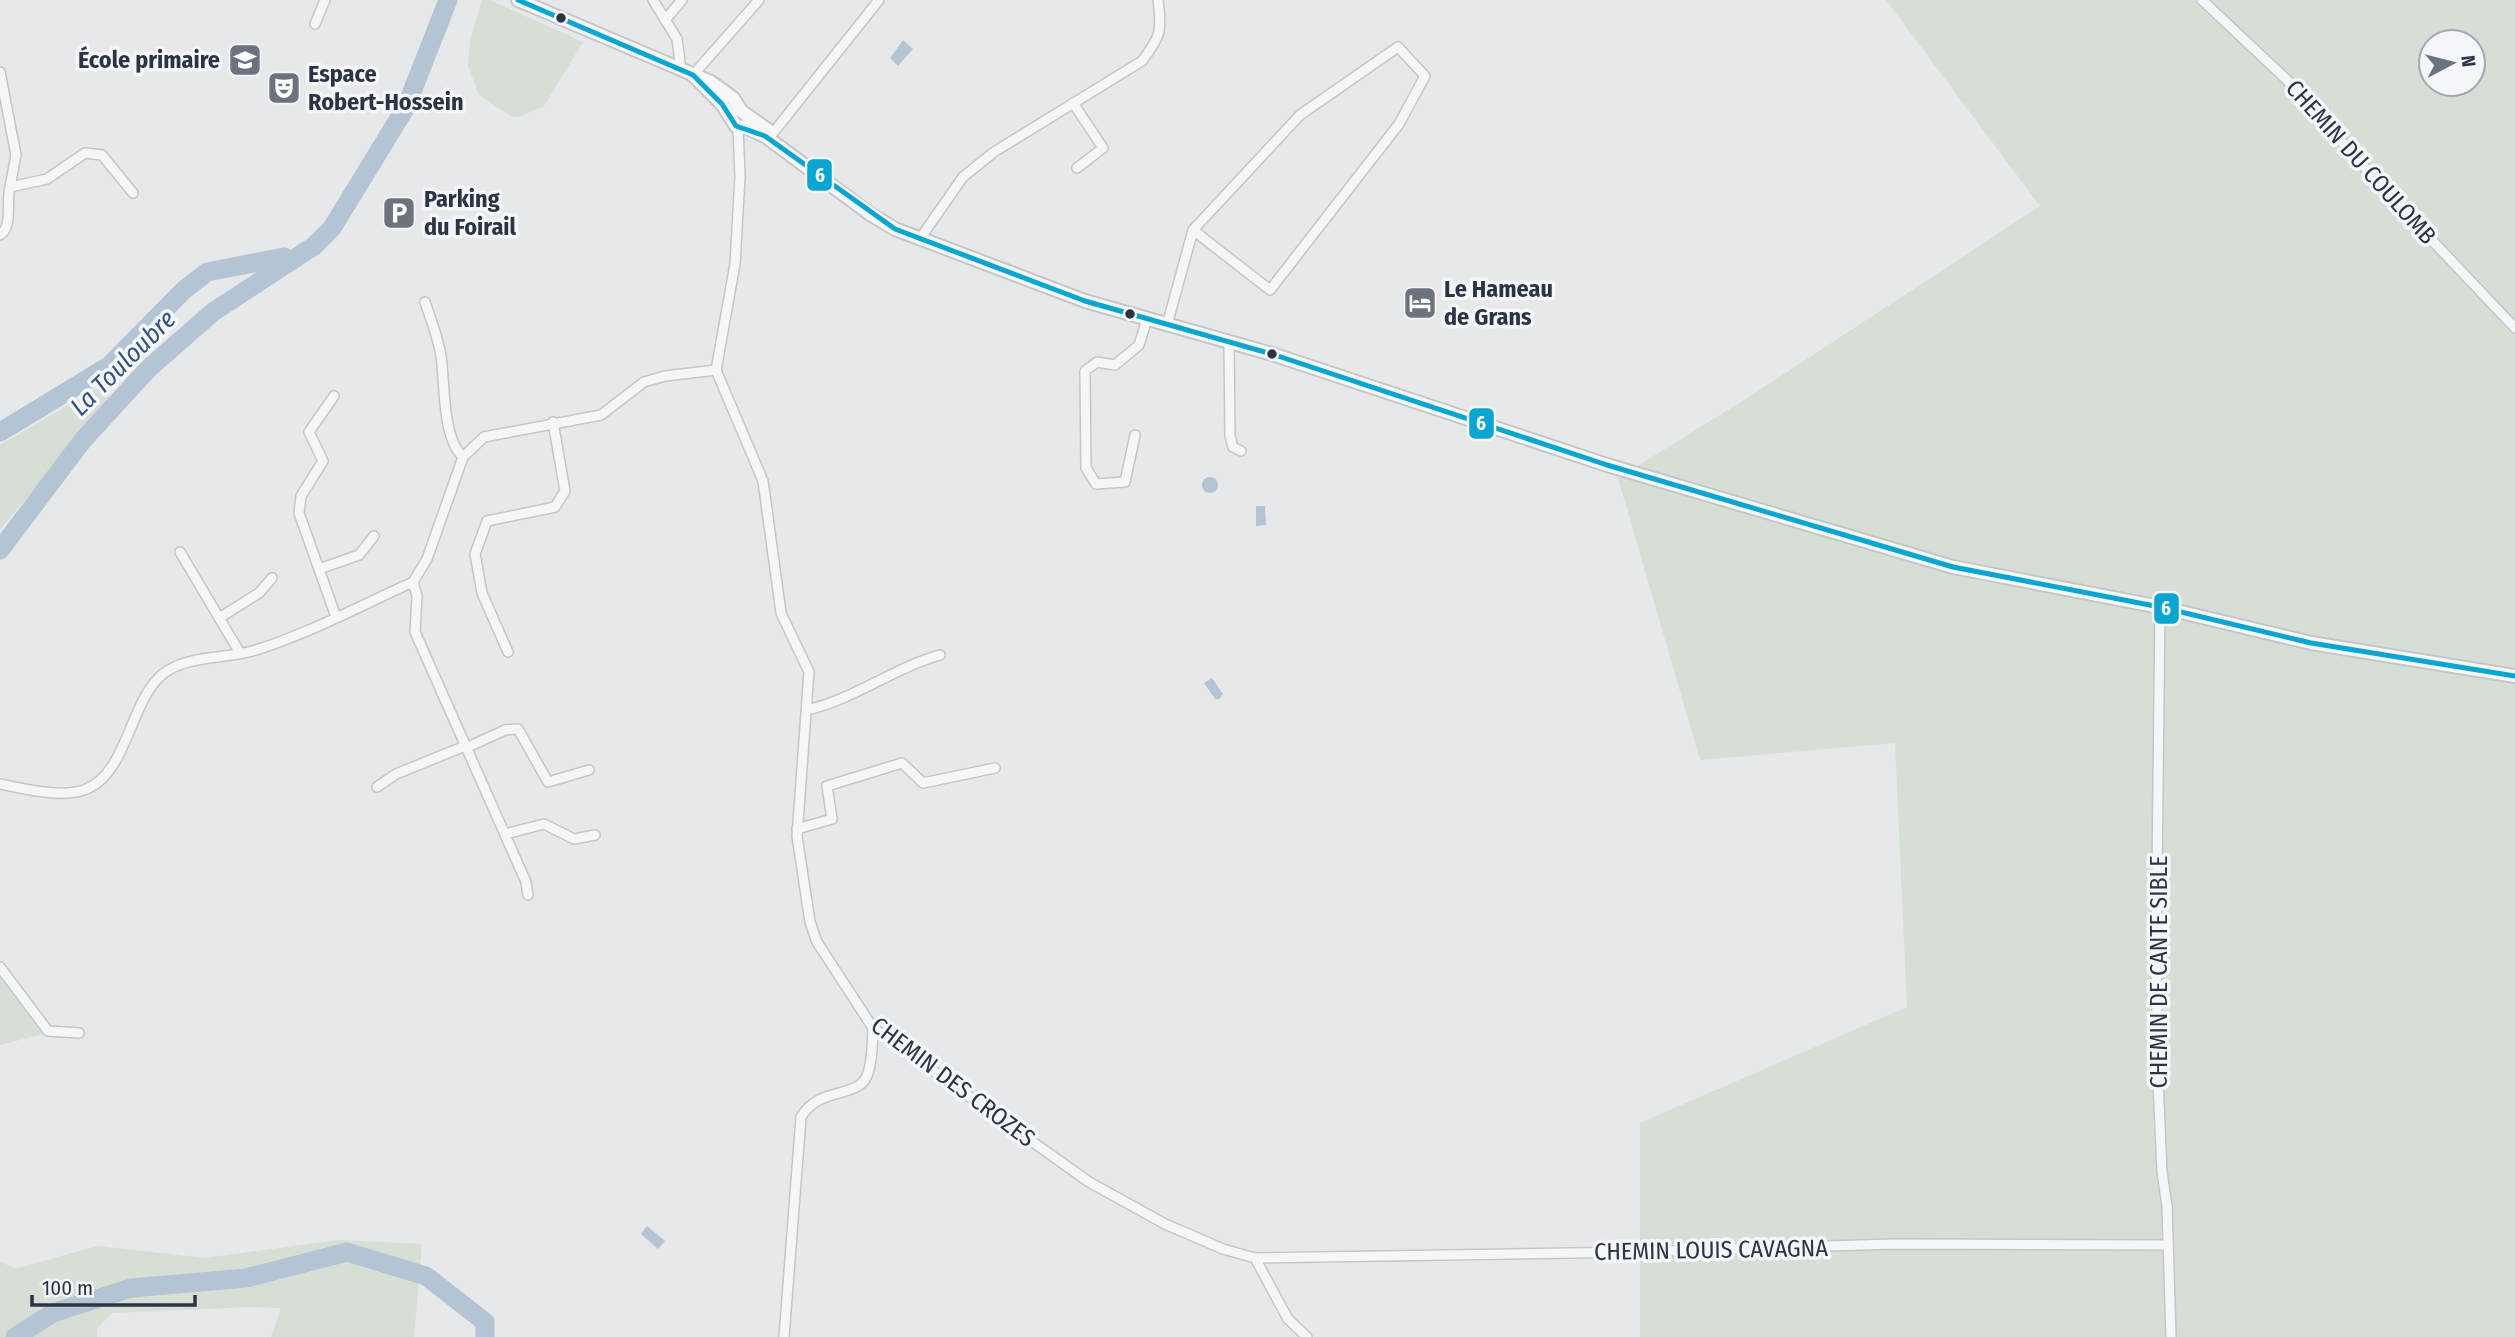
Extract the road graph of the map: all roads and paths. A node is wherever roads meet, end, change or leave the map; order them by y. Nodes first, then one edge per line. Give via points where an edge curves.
1 (325, 0) edge
2 (518, 0) edge
3 (653, 0) edge
4 (682, 0) edge
5 (759, 0) edge
6 (878, 0) edge
7 (1158, 0) edge
8 (2202, 0) edge
9 (665, 20) junction
10 (315, 24) dead end
11 (0, 72) edge
12 (687, 72) junction
13 (1073, 103) junction
14 (741, 120) junction
15 (773, 133) junction
16 (802, 164) junction
17 (1077, 168) dead end
18 (10, 187) junction
19 (133, 193) dead end
20 (1193, 230) junction
21 (0, 235) edge
22 (919, 240) junction
23 (425, 302) dead end
24 (1147, 319) junction
25 (1167, 325) junction
26 (2515, 327) edge
27 (1228, 341) junction
28 (716, 370) junction
29 (334, 396) dead end
30 (553, 422) junction
31 (1135, 435) dead end
32 (1241, 451) dead end
33 (463, 457) junction
34 (374, 536) dead end
35 (180, 552) dead end
36 (319, 569) junction
37 (272, 578) dead end
38 (412, 582) junction
39 (2160, 607) junction
40 (335, 617) junction
41 (219, 618) junction
42 (508, 652) dead end
43 (240, 653) junction
44 (940, 655) dead end
45 (2515, 676) edge
46 (807, 710) junction
47 (466, 747) junction
48 (995, 768) dead end
49 (589, 771) dead end
50 (0, 785) edge
51 (377, 787) dead end
52 (797, 829) junction
53 (505, 834) junction
54 (595, 835) dead end
55 (528, 895) dead end
56 (0, 967) edge
57 (873, 1028) junction
58 (79, 1033) dead end
59 (2167, 1245) junction
60 (1255, 1258) junction
61 (784, 1337) edge
62 (1307, 1337) edge
63 (2171, 1337) edge

1 - 10 street
2 - 12 street
3 - 9 street
4 - 9 street
5 - 12 street
6 - 15 street
7 - 13 street via 1159,39 1142,61
8 - 26 street, CHEMIN DU COULOMB via 2287,80
9 - 12 street
11 - 18 street via 16,155
12 - 14 street
13 - 17 street via 1104,148
13 - 22 street via 963,177
14 - 15 street
14 - 16 street
14 - 28 street via 735,264
15 - 16 street
16 - 22 street via 870,214
18 - 19 street via 47,179 92,152 102,155
18 - 21 street via 8,225
20 - 20 street via 1270,290 1399,124 1425,76 1398,47 1300,115
20 - 25 street
22 - 24 street via 1084,301
23 - 33 street via 441,358 451,433
24 - 25 street
24 - 31 street via 1139,345 1115,365 1097,362 1085,371 1086,468 1096,484 1125,482
25 - 27 street
27 - 32 street via 1231,442
27 - 39 street via 1606,465 1953,567
28 - 30 street via 645,382 601,415
28 - 46 street, CHEMIN DES CROZES via 764,481 780,613 809,672
29 - 36 street via 309,432 323,461 301,496 300,508
30 - 33 street via 484,436
30 - 42 street via 565,491 555,507 487,521 475,554 482,593
33 - 38 street via 427,559
34 - 36 street via 359,555
35 - 41 street
36 - 40 street
37 - 41 street via 259,593
38 - 40 street
38 - 47 street via 417,596 415,632
39 - 45 street via 2311,643
39 - 59 street, CHEMIN DE CANTE SIBLE via 2157,964
40 - 43 street
41 - 43 street
43 - 50 street via 180,665 163,674 105,778 84,790 46,793
44 - 46 street via 898,668 835,703
46 - 52 street, CHEMIN DES CROZES
47 - 49 street via 518,729 548,782
47 - 51 street via 396,774
47 - 53 street
48 - 52 street via 923,783 902,763 827,786 832,819
52 - 57 street, CHEMIN DES CROZES via 817,942
53 - 54 street via 544,824 574,839
53 - 55 street
56 - 58 street via 48,1031
57 - 60 street, CHEMIN DES CROZES via 1089,1182 1165,1224 1223,1250
57 - 61 street via 864,1081 856,1088 816,1100 801,1117
59 - 60 street, CHEMIN LOUIS CAVAGNA via 1894,1244
59 - 63 street, CHEMIN DE CANTE SIBLE
60 - 62 street via 1288,1319

